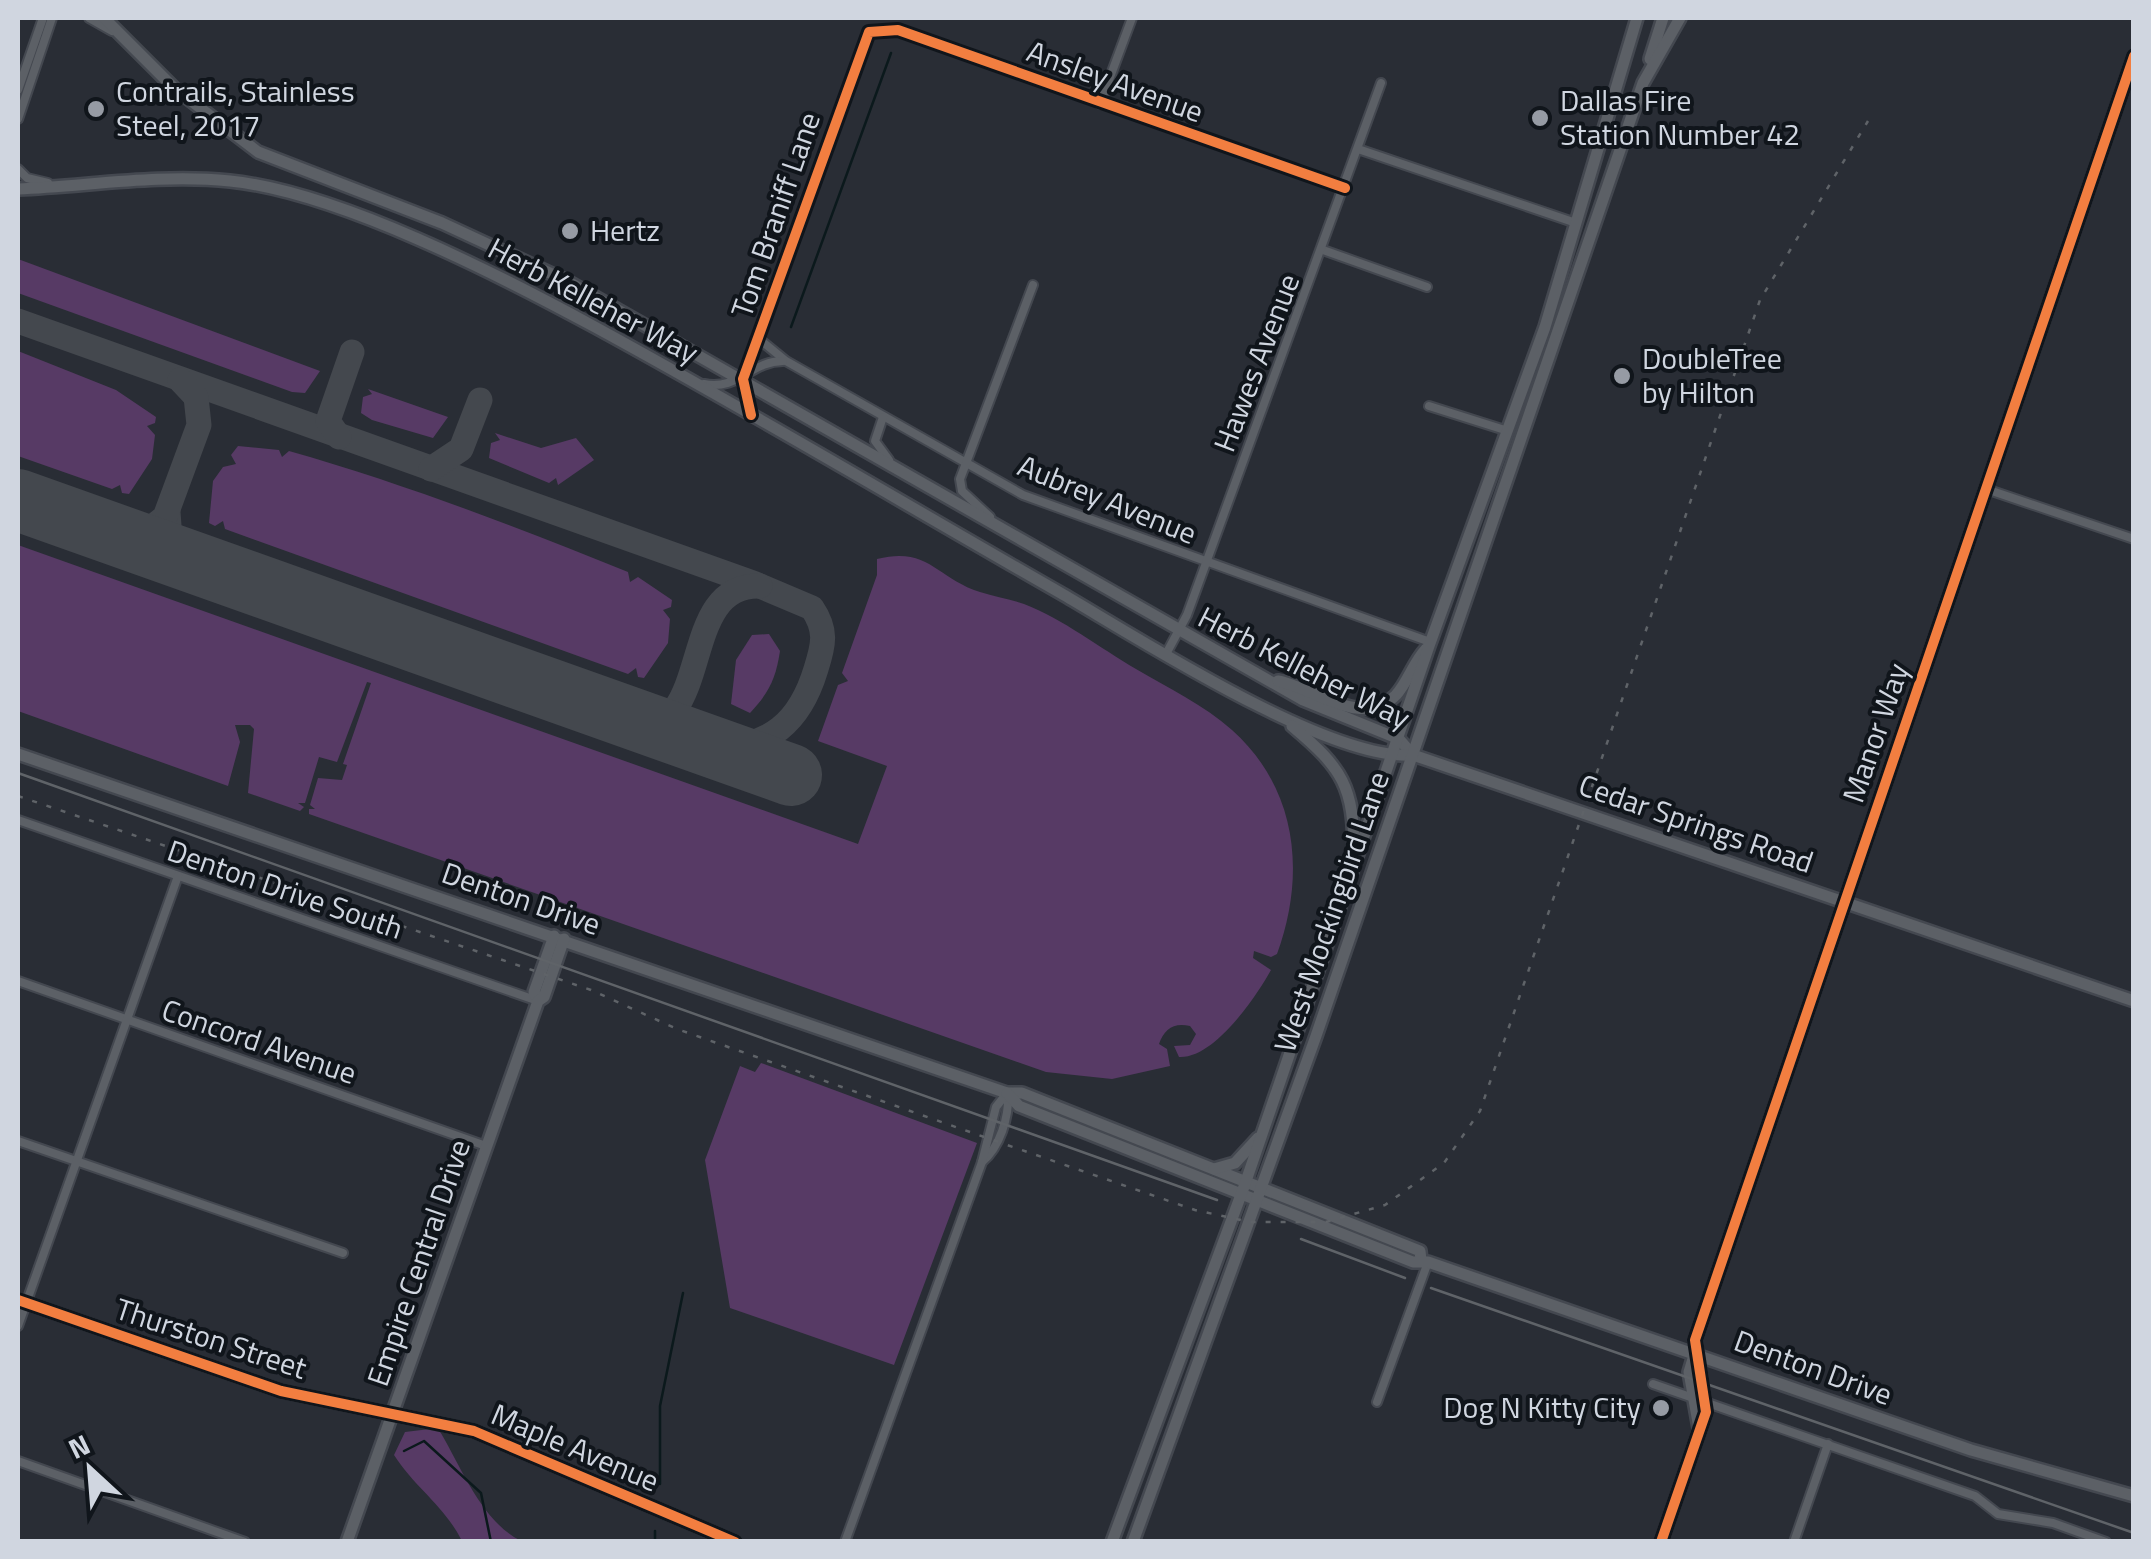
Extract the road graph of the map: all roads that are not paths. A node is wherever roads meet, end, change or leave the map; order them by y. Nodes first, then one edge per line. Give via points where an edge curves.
1 (43, 18) edge
2 (89, 18) edge
3 (104, 18) edge
4 (1132, 18) edge
5 (1628, 18) edge
6 (1637, 18) edge
7 (1663, 18) edge
8 (1680, 18) edge
9 (55, 19) edge
10 (868, 32) joint
11 (124, 40) junction
12 (2134, 56) edge
13 (1624, 57) junction
14 (1643, 83) junction
15 (1381, 84) dead end
16 (18, 90) edge
17 (1100, 104) junction
18 (1606, 118) junction
19 (18, 119) edge
20 (1629, 127) junction
21 (1358, 149) junction
22 (18, 168) edge
23 (74, 186) junction
24 (1344, 188) junction
25 (18, 189) edge
26 (1576, 222) junction
27 (1323, 250) junction
28 (1033, 286) dead end
29 (1428, 286) dead end
30 (1556, 292) junction
31 (1572, 298) junction
32 (759, 339) junction
33 (786, 361) junction
34 (743, 380) junction
35 (695, 382) junction
36 (1429, 406) dead end
37 (752, 415) junction
38 (883, 416) junction
39 (1508, 431) junction
40 (1523, 436) junction
41 (968, 464) junction
42 (903, 474) junction
43 (1986, 489) junction
44 (1472, 530) junction
45 (1008, 533) junction
46 (1488, 535) junction
47 (2134, 539) edge
48 (1205, 564) junction
49 (1179, 630) junction
50 (1430, 644) junction
51 (1166, 654) junction
52 (1270, 681) junction
53 (1273, 711) junction
54 (1399, 739) junction
55 (18, 754) edge
56 (1413, 755) junction
57 (1393, 757) junction
58 (18, 820) edge
59 (1354, 867) junction
60 (178, 876) junction
61 (1845, 902) junction
62 (559, 938) junction
63 (18, 981) edge
64 (2134, 1000) edge
65 (538, 1001) junction
66 (127, 1020) junction
67 (1299, 1028) junction
68 (1316, 1036) junction
69 (1008, 1094) junction
70 (1265, 1126) junction
71 (18, 1141) edge
72 (486, 1146) junction
73 (76, 1162) junction
74 (1210, 1170) junction
75 (1262, 1190) junction
76 (1243, 1191) junction
77 (1257, 1203) junction
78 (343, 1254) dead end
79 (1424, 1260) junction
80 (22, 1302) edge
81 (18, 1326) edge
82 (1184, 1350) junction
83 (1695, 1352) junction
84 (1201, 1356) junction
85 (1690, 1381) junction
86 (1653, 1384) dead end
87 (1670, 1390) junction
88 (1377, 1402) dead end
89 (1700, 1402) junction
90 (392, 1412) junction
91 (1828, 1444) junction
92 (18, 1461) edge
93 (2134, 1496) edge
94 (1122, 1514) junction
95 (1140, 1521) junction
96 (244, 1542) edge
97 (347, 1542) edge
98 (735, 1542) edge
99 (845, 1542) edge
100 (1112, 1542) edge
101 (1133, 1542) edge
102 (1661, 1542) edge
103 (1794, 1542) edge
104 (2106, 1542) edge

1 - 16 street
2 - 11 street
3 - 11 main road, Herb Kelleher Way
4 - 17 street
5 - 13 main road
6 - 13 main road, West Mockingbird Lane
7 - 14 main road
8 - 14 main road, West Mockingbird Lane
9 - 19 street
10 - 17 street, Ansley Avenue via 898,30
10 - 32 street, Tom Braniff Lane
11 - 34 main road, Herb Kelleher Way via 207,116 258,152 534,264
12 - 43 main road, Manor Way
13 - 18 main road, West Mockingbird Lane
14 - 20 main road, West Mockingbird Lane
15 - 21 street, Hawes Avenue
17 - 24 street, Ansley Avenue
18 - 20 main road
18 - 26 main road, West Mockingbird Lane
20 - 31 main road, West Mockingbird Lane
21 - 24 street, Hawes Avenue
21 - 26 street
22 - 23 street via 40,182
23 - 25 main road, Herb Kelleher Way
23 - 35 main road, Herb Kelleher Way via 187,178 308,200 522,288
24 - 27 street, Hawes Avenue
26 - 30 main road, West Mockingbird Lane
27 - 29 street
27 - 48 street, Hawes Avenue
28 - 41 street
30 - 31 main road
30 - 39 main road, West Mockingbird Lane
31 - 40 main road, West Mockingbird Lane
32 - 33 street, Aubrey Avenue
32 - 34 street, Tom Braniff Lane
33 - 34 street via 764,363
33 - 38 street, Aubrey Avenue
34 - 35 street
34 - 37 street
34 - 42 main road, Herb Kelleher Way
35 - 37 main road, Herb Kelleher Way
36 - 39 street
37 - 51 main road, Herb Kelleher Way
38 - 41 street, Aubrey Avenue
38 - 42 street via 875,442
39 - 40 main road
39 - 44 main road, West Mockingbird Lane
40 - 46 main road, West Mockingbird Lane
41 - 45 street via 962,491
41 - 48 street, Aubrey Avenue via 1023,495
42 - 45 main road, Herb Kelleher Way
43 - 47 street
43 - 61 main road, Manor Way
44 - 46 main road
44 - 50 main road, West Mockingbird Lane
45 - 49 main road, Herb Kelleher Way
46 - 56 main road, West Mockingbird Lane
48 - 49 street, Hawes Avenue
48 - 50 street, Aubrey Avenue
49 - 51 street, Hawes Avenue
49 - 52 main road, Herb Kelleher Way
50 - 52 main road via 1398,693 1370,708 1343,706
50 - 54 main road, West Mockingbird Lane
51 - 53 main road, Herb Kelleher Way
52 - 54 main road, Herb Kelleher Way
53 - 57 main road, Herb Kelleher Way via 1328,738
53 - 59 main road via 1333,761 1342,777 1353,807
54 - 56 main road, Herb Kelleher Way
54 - 57 main road, West Mockingbird Lane
55 - 62 main road, Denton Drive
56 - 57 main road, Herb Kelleher Way
56 - 61 main road, Cedar Springs Road
56 - 68 main road, West Mockingbird Lane
57 - 59 main road, West Mockingbird Lane
58 - 60 street, Denton Drive South
59 - 67 main road, West Mockingbird Lane
60 - 65 street, Denton Drive South
60 - 66 street
61 - 64 main road, Cedar Springs Road
61 - 83 main road, Manor Way
62 - 65 main road, Empire Central Drive
62 - 69 main road, Denton Drive
63 - 66 street, Concord Avenue
65 - 72 main road, Empire Central Drive
66 - 72 street, Concord Avenue
66 - 73 street
67 - 68 main road
67 - 70 main road, West Mockingbird Lane
68 - 75 main road, West Mockingbird Lane
69 - 74 main road, Denton Drive via 1022,1093
69 - 76 main road, Denton Drive via 1018,1106
69 - 99 street via 996,1107
70 - 74 main road via 1235,1163
70 - 76 main road, West Mockingbird Lane
71 - 73 street
72 - 90 main road, Empire Central Drive
73 - 78 street
73 - 80 street
74 - 76 main road, Denton Drive
75 - 76 main road, Denton Drive
75 - 77 main road, West Mockingbird Lane
75 - 79 main road, Denton Drive via 1420,1251
76 - 77 main road, Denton Drive
76 - 82 main road, West Mockingbird Lane
77 - 79 main road, Denton Drive via 1413,1262
77 - 84 main road, West Mockingbird Lane
79 - 83 main road, Denton Drive
79 - 88 street
80 - 81 street
80 - 90 main road, Thurston Street via 281,1392
82 - 84 main road
82 - 94 main road, West Mockingbird Lane
83 - 85 main road, Manor Way
83 - 89 main road, Manor Way
83 - 93 main road, Denton Drive via 1959,1446
84 - 95 main road, West Mockingbird Lane
85 - 87 street
85 - 89 main road, Manor Way
86 - 87 street
87 - 89 street
89 - 91 street
89 - 102 main road, Manor Way via 1699,1428
90 - 97 main road, Empire Central Drive
90 - 98 main road, Maple Avenue via 509,1444
91 - 103 street
91 - 104 street via 1975,1496 1998,1514 2053,1523
92 - 96 street
94 - 95 main road
94 - 100 main road, West Mockingbird Lane
95 - 101 main road, West Mockingbird Lane

